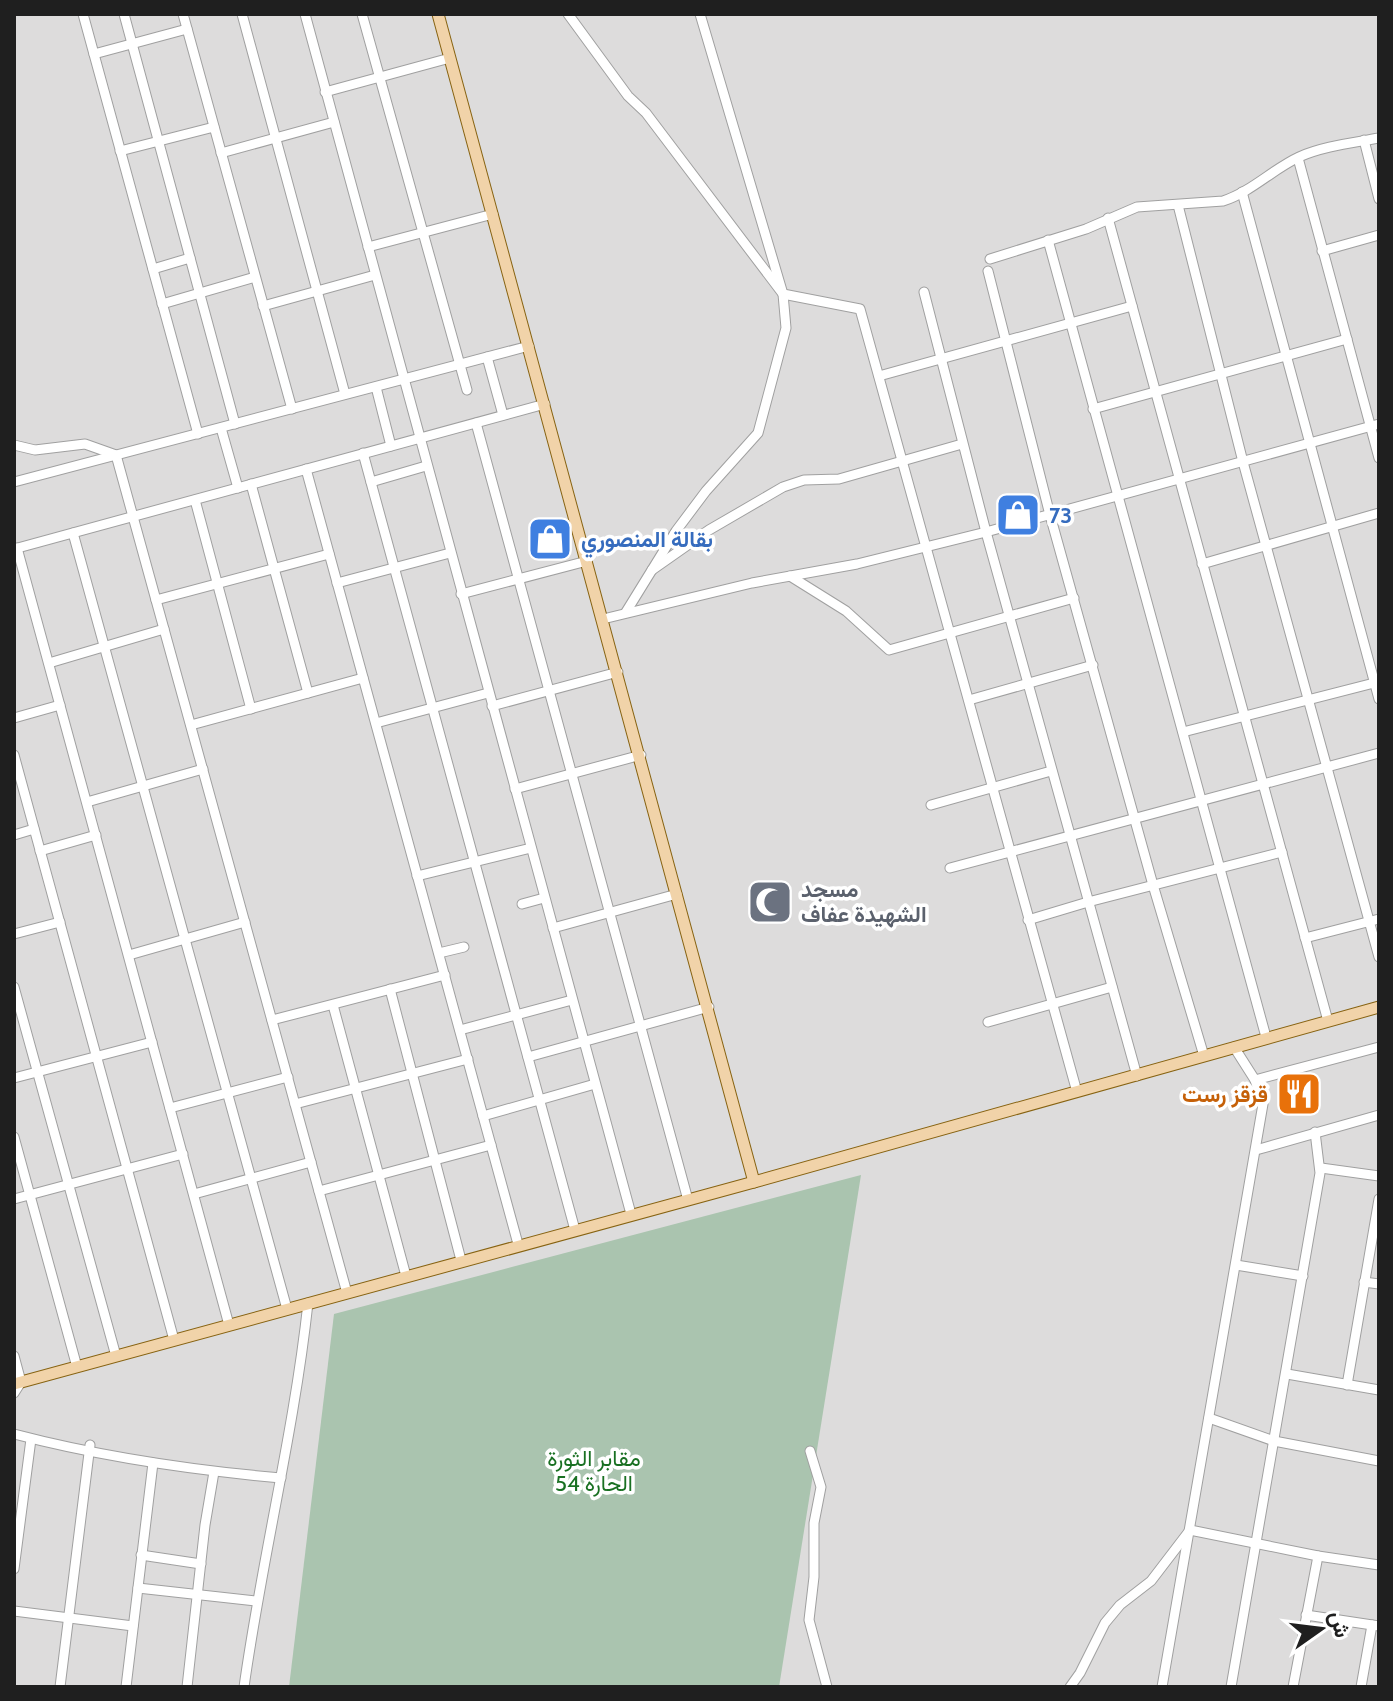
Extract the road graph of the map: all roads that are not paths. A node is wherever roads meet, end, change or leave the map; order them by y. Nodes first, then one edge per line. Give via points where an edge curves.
1 (83, 14) edge
2 (124, 14) edge
3 (183, 14) edge
4 (242, 14) edge
5 (305, 14) edge
6 (362, 14) edge
7 (438, 14) edge
8 (568, 14) edge
9 (700, 14) edge
10 (187, 29) junction
11 (132, 44) junction
12 (94, 54) junction
13 (450, 58) junction
14 (379, 77) junction
15 (325, 92) junction
16 (334, 122) junction
17 (214, 127) junction
18 (276, 138) junction
19 (1379, 138) edge
20 (1364, 140) junction
21 (158, 142) junction
22 (120, 151) junction
23 (221, 153) junction
24 (1298, 158) junction
25 (1242, 192) junction
26 (1379, 199) edge
27 (1178, 205) junction
28 (493, 214) junction
29 (1108, 218) junction
30 (424, 232) junction
31 (1379, 235) edge
32 (1048, 240) junction
33 (368, 247) junction
34 (1322, 251) junction
35 (190, 258) junction
36 (990, 259) dead end
37 (153, 269) junction
38 (988, 271) dead end
39 (375, 275) junction
40 (255, 277) junction
41 (317, 291) junction
42 (924, 292) dead end
43 (199, 293) junction
44 (783, 294) junction
45 (162, 304) junction
46 (263, 306) junction
47 (1132, 306) junction
48 (1069, 323) junction
49 (1347, 339) junction
50 (1004, 340) junction
51 (529, 346) junction
52 (1288, 355) junction
53 (487, 357) junction
54 (942, 357) junction
55 (460, 364) junction
56 (1220, 373) junction
57 (879, 376) junction
58 (403, 379) junction
59 (376, 387) junction
60 (467, 390) dead end
61 (1155, 392) junction
62 (345, 394) junction
63 (545, 404) junction
64 (292, 409) junction
65 (1093, 409) junction
66 (503, 415) junction
67 (476, 423) junction
68 (235, 424) junction
69 (1375, 426) edge
70 (221, 428) junction
71 (198, 434) junction
72 (419, 438) junction
73 (962, 444) junction
74 (1310, 444) junction
75 (14, 445) edge
76 (391, 446) junction
77 (363, 453) junction
78 (116, 455) junction
79 (1379, 458) edge
80 (903, 459) junction
81 (1243, 462) junction
82 (426, 466) junction
83 (306, 469) junction
84 (1179, 479) junction
85 (14, 482) edge
86 (371, 482) junction
87 (251, 484) junction
88 (238, 488) junction
89 (1116, 496) junction
90 (195, 500) junction
91 (1379, 513) edge
92 (1050, 515) junction
93 (133, 516) junction
94 (1332, 527) junction
95 (986, 532) junction
96 (73, 533) junction
97 (1266, 545) junction
98 (925, 547) junction
99 (16, 549) edge
100 (450, 553) junction
101 (329, 554) junction
102 (587, 561) junction
103 (1202, 564) junction
104 (394, 567) junction
105 (274, 568) junction
106 (648, 573) junction
107 (790, 576) junction
108 (518, 579) junction
109 (218, 583) junction
110 (337, 583) junction
111 (461, 594) junction
112 (1074, 598) junction
113 (156, 600) junction
114 (626, 612) junction
115 (1010, 616) junction
116 (603, 619) junction
117 (164, 629) junction
118 (949, 633) junction
119 (105, 646) junction
120 (49, 663) junction
121 (1093, 665) junction
122 (618, 672) junction
123 (363, 678) junction
124 (1028, 683) junction
125 (1374, 683) junction
126 (549, 691) junction
127 (308, 693) junction
128 (488, 693) junction
129 (1379, 699) edge
130 (969, 700) junction
131 (1308, 700) junction
132 (60, 705) junction
133 (432, 706) junction
134 (492, 706) junction
135 (251, 709) junction
136 (1245, 717) junction
137 (14, 718) edge
138 (376, 723) junction
139 (191, 725) junction
140 (1183, 732) junction
141 (1379, 753) edge
142 (14, 755) edge
143 (641, 755) junction
144 (1327, 767) junction
145 (203, 769) junction
146 (1051, 771) junction
147 (572, 774) junction
148 (1263, 783) junction
149 (143, 786) junction
150 (993, 788) junction
151 (515, 789) junction
152 (1202, 799) junction
153 (87, 802) junction
154 (931, 805) dead end
155 (1134, 818) junction
156 (34, 829) junction
157 (14, 835) edge
158 (96, 835) junction
159 (1070, 835) junction
160 (531, 848) junction
161 (40, 851) junction
162 (1009, 852) junction
163 (1282, 852) junction
164 (475, 861) junction
165 (1220, 867) junction
166 (950, 868) dead end
167 (417, 876) junction
168 (1153, 885) junction
169 (677, 894) junction
170 (544, 898) junction
171 (1088, 902) junction
172 (522, 904) dead end
173 (610, 912) junction
174 (1028, 920) junction
175 (1374, 920) edge
176 (60, 922) junction
177 (245, 922) junction
178 (553, 928) junction
179 (14, 934) edge
180 (1305, 938) junction
181 (186, 940) junction
182 (464, 947) dead end
183 (439, 953) junction
184 (129, 955) junction
185 (1379, 957) edge
186 (445, 975) junction
187 (14, 987) edge
188 (1112, 987) junction
189 (390, 989) junction
190 (572, 1000) junction
191 (333, 1005) junction
192 (1053, 1005) junction
193 (709, 1007) junction
194 (1379, 1007) edge
195 (517, 1015) junction
196 (272, 1020) junction
197 (1328, 1021) junction
198 (988, 1022) dead end
199 (641, 1026) junction
200 (460, 1030) junction
201 (1266, 1037) junction
202 (584, 1041) junction
203 (152, 1042) junction
204 (1234, 1047) junction
205 (1379, 1048) edge
206 (1204, 1056) junction
207 (97, 1057) junction
208 (528, 1057) junction
209 (468, 1059) junction
210 (37, 1073) junction
211 (411, 1074) junction
212 (1137, 1076) junction
213 (288, 1077) junction
214 (14, 1078) edge
215 (1255, 1080) junction
216 (595, 1084) junction
217 (354, 1089) junction
218 (1077, 1092) junction
219 (228, 1093) junction
220 (540, 1100) junction
221 (295, 1104) junction
222 (170, 1108) junction
223 (1379, 1115) edge
224 (483, 1116) junction
225 (1315, 1132) junction
226 (14, 1137) edge
227 (491, 1145) junction
228 (1256, 1150) junction
229 (183, 1154) junction
230 (16, 1155) edge
231 (434, 1160) junction
232 (311, 1162) junction
233 (127, 1168) junction
234 (1321, 1168) junction
235 (378, 1174) junction
236 (1379, 1176) edge
237 (252, 1179) junction
238 (754, 1182) junction
239 (68, 1184) junction
240 (319, 1191) junction
241 (30, 1194) junction
242 (194, 1194) junction
243 (14, 1199) edge
244 (1379, 1199) edge
245 (688, 1200) junction
246 (631, 1214) junction
247 (575, 1230) junction
248 (518, 1244) junction
249 (461, 1260) junction
250 (1236, 1265) junction
251 (406, 1276) junction
252 (1303, 1276) junction
253 (1364, 1282) junction
254 (1379, 1284) edge
255 (347, 1293) junction
256 (308, 1303) junction
257 (287, 1309) junction
258 (229, 1325) junction
259 (174, 1340) junction
260 (14, 1356) edge
261 (116, 1356) junction
262 (77, 1367) junction
263 (1287, 1374) junction
264 (18, 1383) edge
265 (1347, 1385) junction
266 (1379, 1390) edge
267 (14, 1393) edge
268 (1209, 1418) junction
269 (14, 1434) edge
270 (31, 1439) junction
271 (1274, 1441) junction
272 (89, 1448) junction
273 (810, 1451) dead end
274 (1379, 1461) edge
275 (153, 1463) junction
276 (214, 1472) junction
277 (281, 1478) junction
278 (1190, 1530) junction
279 (1256, 1544) junction
280 (141, 1555) junction
281 (1318, 1556) junction
282 (201, 1564) junction
283 (1379, 1565) edge
284 (14, 1569) edge
285 (138, 1588) junction
286 (197, 1595) junction
287 (256, 1601) junction
288 (14, 1611) edge
289 (1306, 1615) junction
290 (69, 1618) junction
291 (133, 1626) junction
292 (1375, 1626) edge
293 (60, 1687) edge
294 (126, 1687) edge
295 (187, 1687) edge
296 (244, 1687) edge
297 (827, 1687) edge
298 (1070, 1687) edge
299 (1163, 1687) edge
300 (1231, 1687) edge
301 (1293, 1687) edge
302 (1361, 1687) edge

1 - 12 street
2 - 11 street
3 - 10 street
4 - 18 street
5 - 15 street
6 - 14 street
7 - 13 main road
8 - 44 street
9 - 44 street
10 - 11 street
10 - 17 street
11 - 12 street
11 - 21 street
12 - 22 street
13 - 14 street
13 - 28 main road
14 - 15 street
14 - 30 street
15 - 16 street
16 - 18 street
16 - 33 street
17 - 21 street
17 - 23 street
18 - 23 street
18 - 41 street
19 - 20 street
20 - 24 street
20 - 26 street
21 - 22 street
21 - 35 street
22 - 37 street
23 - 40 street
24 - 25 street
24 - 34 street
25 - 27 street via 1223,201
25 - 52 street
27 - 29 street via 1137,207
27 - 56 street
28 - 30 street
28 - 51 main road
29 - 32 street
29 - 47 street
30 - 33 street
30 - 55 street
31 - 34 street
32 - 36 street
32 - 48 street
33 - 39 street
34 - 49 street
35 - 37 street
35 - 43 street
37 - 45 street
38 - 50 street
39 - 41 street
39 - 58 street
40 - 43 street
40 - 46 street
41 - 46 street
41 - 62 street
42 - 54 street
43 - 45 street
43 - 68 street
44 - 57 street via 860,309
44 - 106 street via 786,328 758,433 706,491
45 - 71 street
46 - 64 street
47 - 48 street
47 - 61 street
48 - 50 street
48 - 65 street
49 - 52 street
49 - 69 street
50 - 54 street
50 - 92 street
51 - 53 street
51 - 63 main road
52 - 56 street
52 - 74 street
53 - 55 street
53 - 66 street
54 - 57 street
54 - 73 street
55 - 58 street
55 - 60 street
56 - 61 street
56 - 81 street
57 - 80 street
58 - 59 street
58 - 72 street
59 - 62 street
59 - 76 street
61 - 65 street
61 - 84 street
62 - 64 street
63 - 66 street
63 - 102 main road
64 - 68 street
65 - 89 street
66 - 67 street
67 - 72 street
67 - 108 street
68 - 70 street
69 - 74 street
69 - 79 street
70 - 71 street
70 - 88 street
71 - 78 street
72 - 76 street
72 - 82 street
73 - 80 street
73 - 95 street
74 - 81 street
74 - 94 street
75 - 78 street via 35,450 85,444
76 - 77 street
77 - 83 street
77 - 86 street
78 - 85 street
78 - 93 street
80 - 98 street
80 - 106 street via 839,479 783,487
81 - 84 street
81 - 97 street
82 - 86 street
82 - 100 street
83 - 87 street
83 - 101 street
84 - 89 street
84 - 103 street
86 - 104 street
87 - 88 street
87 - 105 street
88 - 90 street
89 - 92 street
89 - 140 street
90 - 93 street
90 - 109 street
91 - 94 street
92 - 95 street
92 - 112 street
93 - 96 street
93 - 113 street
94 - 97 street
94 - 125 street
95 - 98 street
95 - 115 street
96 - 99 street
96 - 119 street
97 - 103 street
97 - 131 street
98 - 107 street
98 - 118 street
99 - 120 street
100 - 104 street
100 - 111 street
101 - 105 street
101 - 110 street
102 - 108 street
102 - 116 main road
103 - 136 street
104 - 110 street
104 - 133 street
105 - 109 street
105 - 127 street
106 - 114 street
107 - 114 street
107 - 118 street via 846,611 889,650
108 - 111 street
108 - 126 street
109 - 113 street
109 - 135 street
110 - 123 street
111 - 128 street
112 - 115 street
112 - 121 street
113 - 117 street
114 - 116 street
115 - 118 street
115 - 124 street
116 - 122 main road
117 - 119 street
117 - 139 street
118 - 130 street
119 - 120 street
119 - 149 street
120 - 132 street
121 - 124 street
121 - 155 street
122 - 126 street
122 - 143 main road
123 - 127 street
123 - 138 street
124 - 130 street
124 - 146 street
125 - 129 street
125 - 131 street
126 - 134 street
126 - 147 street
127 - 135 street
128 - 133 street
128 - 134 street
130 - 150 street
131 - 136 street
131 - 144 street
132 - 137 street
132 - 153 street
133 - 138 street
133 - 164 street
134 - 151 street
135 - 139 street
136 - 140 street
136 - 148 street
138 - 167 street
139 - 145 street
140 - 152 street
141 - 144 street
142 - 156 street
143 - 147 street
143 - 169 main road
144 - 148 street
144 - 175 street
145 - 149 street
145 - 177 street
146 - 150 street
146 - 159 street
147 - 151 street
147 - 173 street
148 - 152 street
148 - 163 street
149 - 153 street
149 - 181 street
150 - 154 street
150 - 162 street
151 - 160 street
152 - 155 street
152 - 165 street
153 - 158 street
155 - 159 street
155 - 168 street
156 - 157 street
156 - 161 street
158 - 161 street
158 - 184 street
159 - 162 street
159 - 171 street
160 - 164 street
160 - 170 street
161 - 176 street
162 - 166 street
162 - 174 street
163 - 165 street
163 - 180 street
164 - 167 street
164 - 195 street
165 - 168 street
165 - 201 street
167 - 183 street
168 - 171 street
168 - 206 street
169 - 173 street
169 - 193 main road
170 - 172 street
170 - 178 street
171 - 174 street
171 - 188 street
173 - 178 street
173 - 199 street
174 - 192 street
175 - 180 street
175 - 185 street
176 - 179 street
176 - 207 street
177 - 181 street
177 - 196 street
178 - 190 street
180 - 197 street
181 - 184 street
181 - 219 street
182 - 183 street
183 - 186 street
184 - 203 street
186 - 189 street
186 - 200 street
187 - 210 street
188 - 192 street
188 - 212 street
189 - 191 street
189 - 211 street
190 - 195 street
190 - 202 street
191 - 196 street
191 - 217 street
192 - 198 street
192 - 218 street
193 - 199 street
193 - 238 main road
194 - 197 main road
195 - 200 street
195 - 208 street
196 - 213 street
197 - 201 main road
199 - 202 street
199 - 245 street
200 - 209 street
201 - 204 main road
202 - 208 street
202 - 216 street
203 - 207 street
203 - 222 street
204 - 206 main road
204 - 215 street
205 - 215 street
206 - 212 main road
207 - 210 street
207 - 233 street
208 - 220 street
209 - 211 street
209 - 224 street
210 - 214 street
210 - 239 street
211 - 217 street
211 - 231 street
212 - 218 main road
213 - 219 street
213 - 221 street
215 - 228 street via 1263,1104
216 - 220 street
216 - 246 street
217 - 221 street
217 - 235 street
218 - 238 main road
219 - 222 street
219 - 237 street
220 - 224 street
220 - 247 street
221 - 232 street
222 - 229 street
223 - 225 street
224 - 227 street
225 - 228 street
225 - 234 street
226 - 230 street
227 - 231 street
227 - 248 street
228 - 250 street
229 - 233 street
229 - 242 street
230 - 241 street
231 - 235 street
231 - 249 street
232 - 237 street
232 - 240 street
233 - 239 street
233 - 259 street
234 - 236 street
234 - 252 street
235 - 240 street
235 - 251 street
237 - 242 street
237 - 257 street
238 - 245 main road
239 - 241 street
239 - 261 street
240 - 255 street
241 - 243 street
241 - 262 street
242 - 258 street
244 - 253 street
245 - 246 main road
246 - 247 main road
247 - 248 main road
248 - 249 main road
249 - 251 main road
250 - 252 street
250 - 268 street
251 - 255 main road
252 - 263 street
253 - 254 street
253 - 265 street
255 - 256 main road
256 - 257 main road
256 - 277 street
257 - 258 main road
258 - 259 main road
259 - 261 main road
260 - 264 street
261 - 262 main road
262 - 264 main road
263 - 265 street
263 - 271 street
264 - 267 street
265 - 266 street
268 - 271 street
268 - 278 street
269 - 270 street
270 - 272 street
270 - 284 street
271 - 274 street
271 - 279 street
272 - 275 street
272 - 290 street
273 - 297 street via 821,1487 809,1620
275 - 276 street
275 - 280 street
276 - 277 street
276 - 282 street
277 - 287 street
278 - 279 street
278 - 298 street via 1151,1581 1105,1623
278 - 299 street
279 - 281 street
279 - 300 street
280 - 282 street
280 - 285 street
281 - 283 street
281 - 289 street
282 - 286 street
285 - 286 street
285 - 291 street
286 - 287 street
286 - 295 street
287 - 296 street
288 - 290 street
289 - 292 street
289 - 301 street
290 - 291 street
290 - 293 street
291 - 294 street
292 - 302 street

